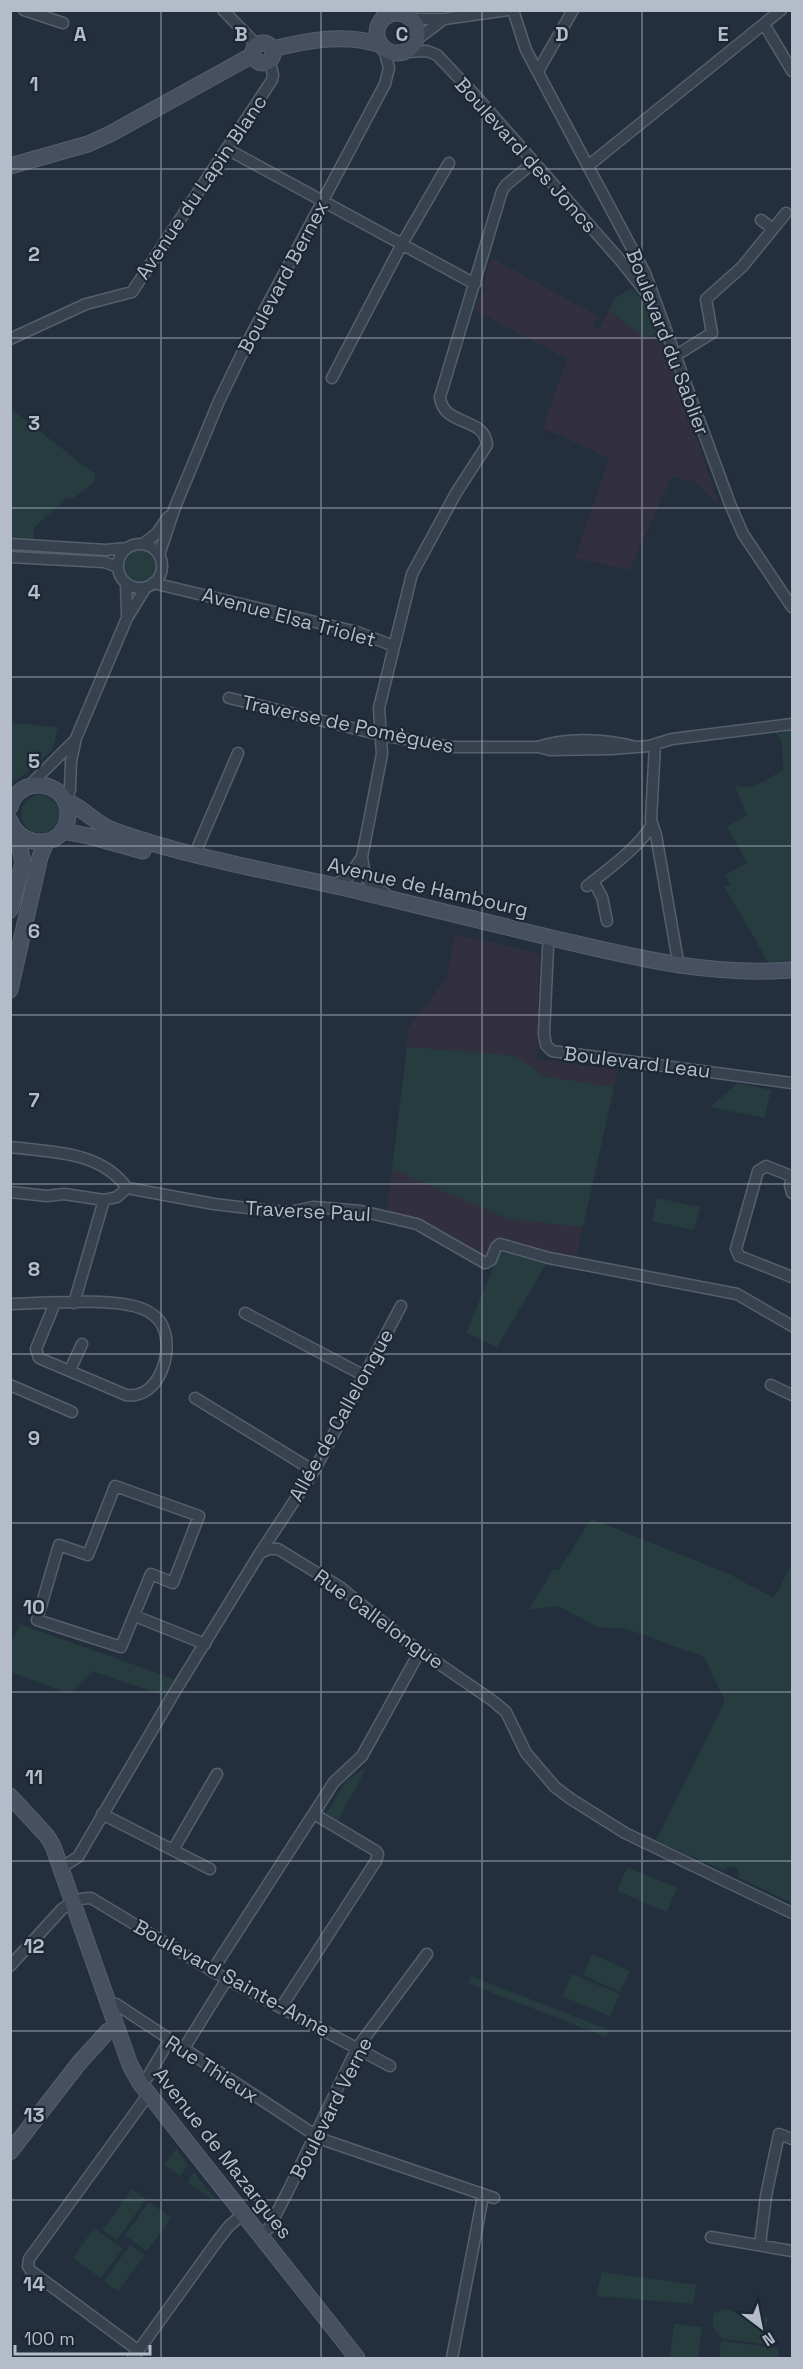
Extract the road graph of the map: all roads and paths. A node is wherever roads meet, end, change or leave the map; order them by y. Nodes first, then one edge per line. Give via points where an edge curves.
1 (24, 10) edge
2 (223, 10) edge
3 (508, 10) edge
4 (513, 10) edge
5 (573, 10) edge
6 (781, 10) edge
7 (387, 15) edge
8 (410, 16) edge
9 (444, 19) junction
10 (63, 23) dead end
11 (765, 24) junction
12 (354, 38) junction
13 (416, 40) junction
14 (382, 47) junction
15 (255, 50) junction
16 (404, 52) junction
17 (271, 56) junction
18 (538, 71) junction
19 (792, 71) edge
20 (226, 149) junction
21 (449, 163) dead end
22 (533, 163) junction
23 (10, 166) edge
24 (588, 166) junction
25 (323, 201) junction
26 (786, 213) dead end
27 (761, 220) dead end
28 (773, 229) junction
29 (402, 244) junction
30 (475, 284) junction
31 (658, 309) junction
32 (10, 339) edge
33 (675, 356) junction
34 (332, 378) dead end
35 (175, 507) junction
36 (10, 544) edge
37 (143, 544) junction
38 (127, 548) junction
39 (10, 557) edge
40 (160, 560) junction
41 (118, 567) junction
42 (126, 582) junction
43 (150, 585) junction
44 (185, 590) junction
45 (792, 607) edge
46 (127, 618) junction
47 (394, 646) junction
48 (229, 698) dead end
49 (792, 724) edge
50 (381, 735) junction
51 (76, 738) junction
52 (655, 744) junction
53 (238, 753) dead end
54 (30, 785) junction
55 (12, 799) edge
56 (66, 801) junction
57 (652, 824) junction
58 (14, 827) edge
59 (62, 831) junction
60 (46, 842) junction
61 (194, 856) junction
62 (362, 857) junction
63 (333, 885) junction
64 (423, 907) junction
65 (10, 910) edge
66 (607, 921) dead end
67 (548, 947) junction
68 (15, 948) edge
69 (679, 967) junction
70 (792, 970) edge
71 (792, 980) edge
72 (10, 990) edge
73 (792, 1083) edge
74 (10, 1147) edge
75 (792, 1176) edge
76 (127, 1188) junction
77 (10, 1192) edge
78 (792, 1193) edge
79 (104, 1200) junction
80 (792, 1276) edge
81 (74, 1303) junction
82 (10, 1304) edge
83 (55, 1304) junction
84 (401, 1305) dead end
85 (245, 1313) dead end
86 (792, 1326) edge
87 (82, 1344) dead end
88 (70, 1370) junction
89 (363, 1375) junction
90 (10, 1385) edge
91 (771, 1385) dead end
92 (792, 1395) edge
93 (195, 1398) dead end
94 (72, 1412) dead end
95 (314, 1471) junction
96 (260, 1553) junction
97 (135, 1616) junction
98 (204, 1644) junction
99 (420, 1651) junction
100 (217, 1774) dead end
101 (10, 1796) edge
102 (102, 1814) junction
103 (314, 1814) junction
104 (172, 1850) junction
105 (61, 1868) junction
106 (210, 1869) dead end
107 (72, 1901) junction
108 (792, 1913) edge
109 (427, 1954) dead end
110 (10, 1966) edge
111 (212, 1971) junction
112 (227, 1979) junction
113 (110, 2003) junction
114 (282, 2006) junction
115 (116, 2027) junction
116 (169, 2041) junction
117 (357, 2048) junction
118 (183, 2050) junction
119 (390, 2066) dead end
120 (144, 2089) junction
121 (315, 2136) junction
122 (792, 2139) edge
123 (10, 2152) edge
124 (243, 2214) junction
125 (260, 2235) junction
126 (711, 2237) dead end
127 (760, 2245) junction
128 (792, 2251) edge
129 (136, 2355) edge
130 (357, 2358) edge
131 (452, 2358) edge

1 - 10 street
2 - 15 street
3 - 9 street
4 - 18 street, Boulevard du Sablier via 526,50
5 - 18 street
6 - 11 street
7 - 8 street
7 - 12 street
7 - 14 street via 377,39
8 - 9 street
8 - 13 street via 417,29
9 - 13 street
11 - 19 street
11 - 24 street
12 - 14 street
12 - 17 street via 307,42
13 - 16 street
14 - 16 street via 390,52
14 - 25 street, Boulevard Bernex via 389,68 386,84
15 - 17 street via 266,43
15 - 23 street via 110,134
16 - 22 street, Boulevard des Joncs via 427,51 436,55
17 - 20 street, Avenue du Lapin Blanc via 272,80
18 - 24 street, Boulevard du Sablier
20 - 25 street
20 - 32 street, Avenue du Lapin Blanc via 132,292 86,304
21 - 29 street
22 - 30 street via 502,191
22 - 31 street, Boulevard des Joncs via 620,260
24 - 31 street, Boulevard du Sablier via 645,273
25 - 29 street
25 - 35 street, Boulevard Bernex via 247,343
26 - 28 street
27 - 28 street
28 - 33 street via 742,267 706,299 712,333
29 - 30 street
29 - 34 street
30 - 47 street via 440,398 447,414 479,428 487,445 412,574
31 - 33 street, Boulevard du Sablier
33 - 45 street, Boulevard du Sablier via 743,534
35 - 37 street, Boulevard Bernex via 158,533
35 - 40 street, Boulevard Bernex
36 - 38 street
37 - 38 street
37 - 40 street via 155,550
38 - 41 street
39 - 41 street via 104,562
40 - 43 street via 160,575
40 - 44 street, Avenue Elsa Triolet via 168,575
41 - 42 street
42 - 43 street via 139,588
42 - 46 street
43 - 44 street, Avenue Elsa Triolet
43 - 46 street
44 - 47 street, Avenue Elsa Triolet via 357,632
46 - 51 street
47 - 50 street via 379,708
48 - 50 street, Traverse de Pomègues
49 - 52 street, Traverse de Pomègues
50 - 52 street, Traverse de Pomègues via 467,748 612,741 636,747
50 - 62 street via 382,754
51 - 54 street
51 - 56 street
52 - 57 street
53 - 61 street
54 - 55 street
54 - 56 street, Avenue de Hambourg via 47,785
56 - 59 street via 68,817
56 - 61 street, Avenue de Hambourg via 112,830
57 - 66 street via 636,844 590,883 602,897
57 - 69 street
58 - 60 street via 31,842
58 - 65 street via 23,863
59 - 60 street
59 - 67 street, Avenue de Hambourg
60 - 68 street
61 - 63 street, Avenue de Hambourg
62 - 63 street via 348,877
62 - 64 street via 365,874 373,887
63 - 64 street, Avenue de Hambourg
64 - 69 street, Avenue de Hambourg
67 - 71 street, Avenue de Hambourg via 675,975
67 - 73 street, Boulevard Leau via 544,1034 552,1051
68 - 72 street
69 - 70 street, Avenue de Hambourg
74 - 76 street via 79,1155 109,1170
75 - 78 street
75 - 80 street via 766,1166 758,1171 736,1249 739,1256
76 - 79 street via 117,1197
76 - 86 street, Traverse Paul via 264,1210 289,1212 313,1207 361,1211 417,1224 484,1263 491,1260 501,1244 549,1258 737,1294
77 - 79 street
79 - 81 street
81 - 83 street
81 - 88 street via 121,1303 142,1308 163,1326 165,1349 161,1374 144,1393 134,1396
82 - 83 street
83 - 88 street via 36,1354
84 - 89 street, Allée de Callelongue
85 - 89 street
87 - 88 street
89 - 95 street, Allée de Callelongue
90 - 94 street
91 - 92 street
93 - 95 street
95 - 96 street, Allée de Callelongue
96 - 98 street
96 - 99 street, Rue Callelongue via 278,1549 331,1581
97 - 97 street via 151,1574 173,1583 199,1516 115,1486 88,1555 59,1545 37,1620 121,1647
97 - 98 street
98 - 102 street
99 - 103 street via 362,1756 334,1782
99 - 108 street, Rue Callelongue via 506,1712 526,1753 555,1787 571,1799 625,1833
100 - 104 street
101 - 105 street, Avenue de Mazargues via 47,1836
102 - 104 street
102 - 105 street via 78,1857
103 - 111 street
103 - 114 street via 378,1854
104 - 106 street
105 - 107 street, Avenue de Mazargues
107 - 110 street
107 - 111 street, Boulevard Sainte-Anne via 98,1901
107 - 113 street, Avenue de Mazargues
109 - 117 street, Boulevard Verne
111 - 112 street, Boulevard Sainte-Anne
112 - 114 street, Boulevard Sainte-Anne
112 - 118 street
113 - 115 street, Avenue de Mazargues
113 - 116 street, Rue Thieux
114 - 117 street, Boulevard Sainte-Anne
115 - 120 street, Avenue de Mazargues
115 - 123 street via 79,2063
116 - 118 street, Rue Thieux
116 - 120 street
117 - 119 street, Boulevard Sainte-Anne
117 - 121 street, Boulevard Verne
118 - 121 street, Rue Thieux
120 - 124 street, Avenue de Mazargues
120 - 129 street via 29,2259 28,2266
121 - 125 street, Boulevard Verne via 269,2228
121 - 131 street, Rue Thieux via 488,2197
122 - 127 street via 779,2134
124 - 125 street, Avenue de Mazargues
124 - 129 street via 214,2244
125 - 130 street, Avenue de Mazargues
126 - 127 street
127 - 128 street

